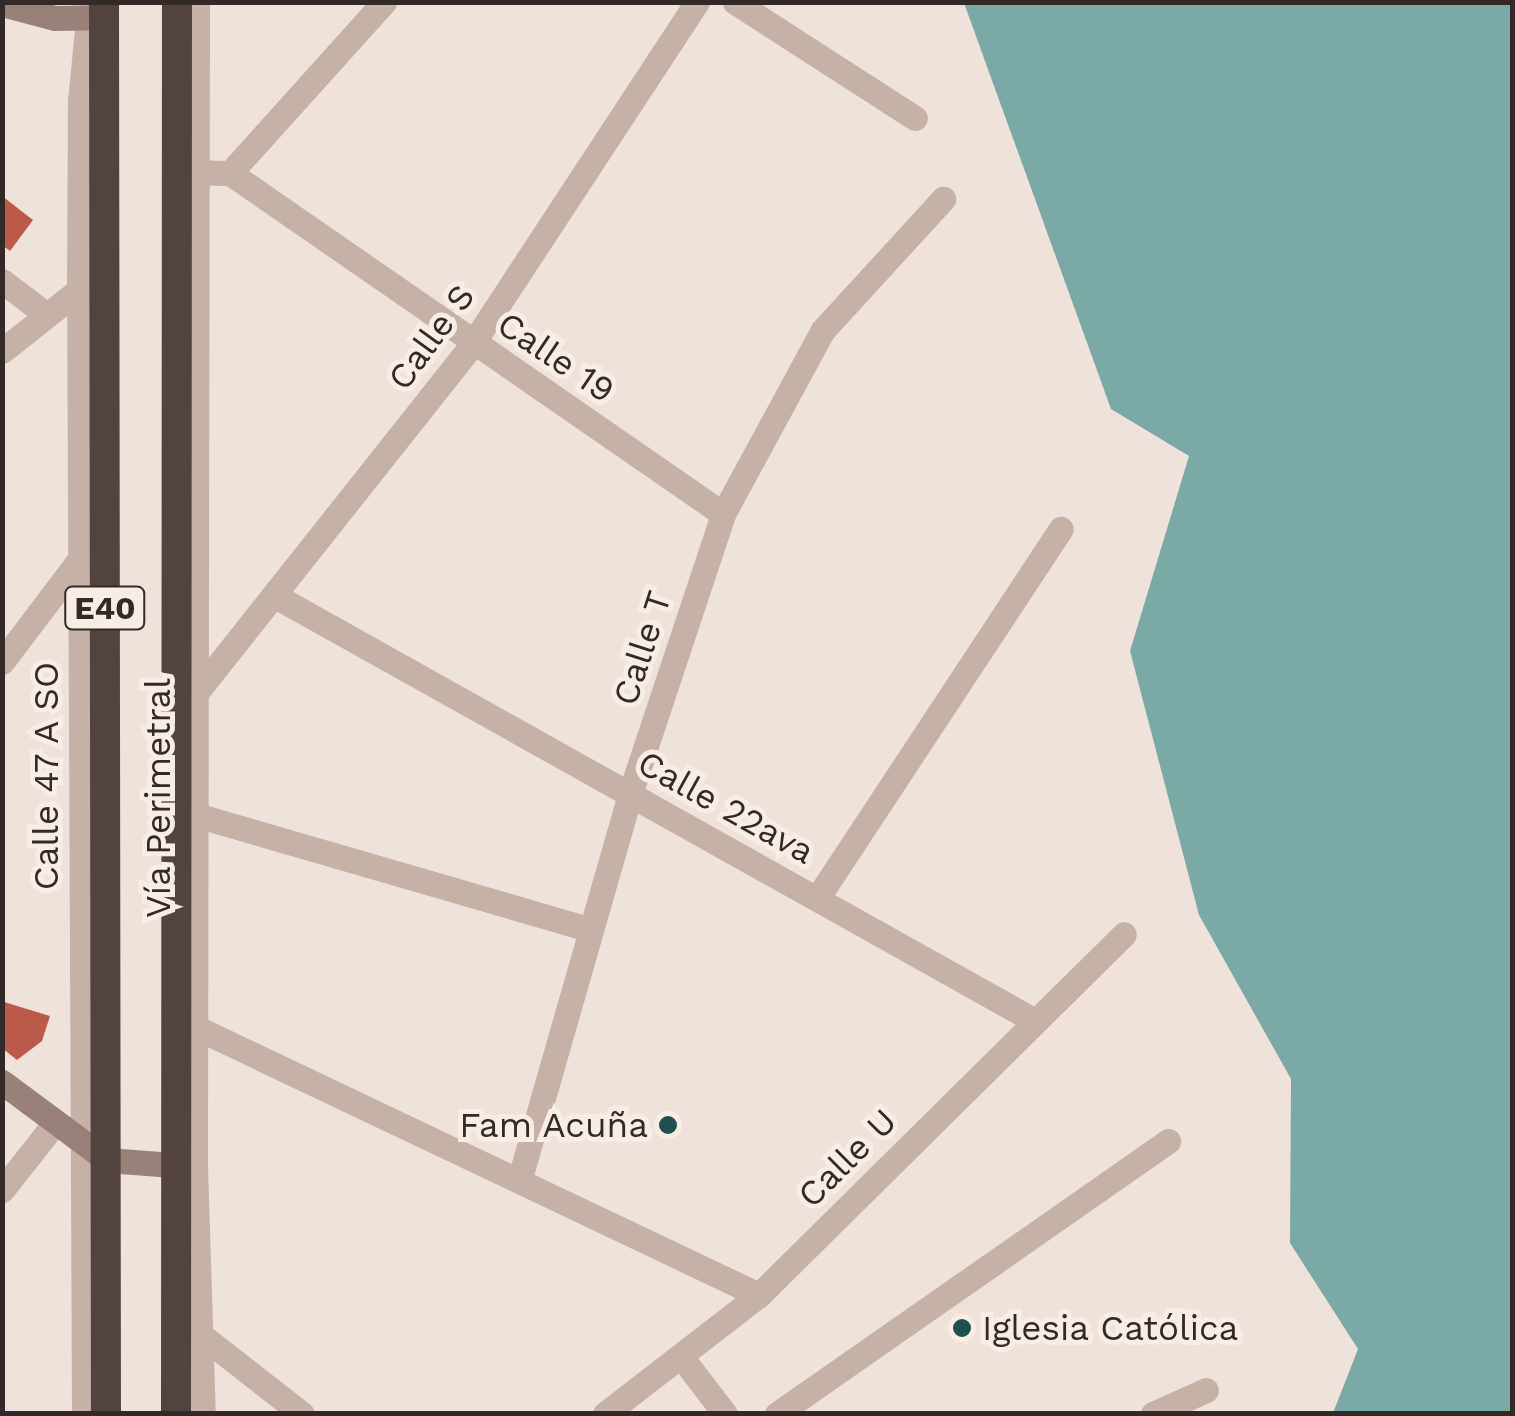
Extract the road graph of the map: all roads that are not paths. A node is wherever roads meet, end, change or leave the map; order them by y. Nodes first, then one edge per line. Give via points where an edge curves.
1 (177, 2) edge
2 (197, 2) edge
3 (384, 2) edge
4 (697, 2) edge
5 (735, 2) edge
6 (2, 4) edge
7 (98, 13) edge
8 (915, 118) dead end
9 (198, 172) junction
10 (230, 174) junction
11 (943, 199) dead end
12 (2, 281) edge
13 (79, 290) junction
14 (47, 316) junction
15 (473, 343) junction
16 (2, 351) edge
17 (723, 514) junction
18 (1061, 529) dead end
19 (80, 560) junction
20 (277, 597) junction
21 (2, 662) edge
22 (196, 693) junction
23 (630, 794) junction
24 (196, 815) junction
25 (818, 897) junction
26 (592, 930) junction
27 (1124, 934) dead end
28 (1035, 1021) junction
29 (196, 1027) junction
30 (2, 1082) edge
31 (55, 1122) junction
32 (1168, 1141) dead end
33 (95, 1152) junction
34 (184, 1166) junction
35 (520, 1178) junction
36 (2, 1190) edge
37 (759, 1294) junction
38 (201, 1334) junction
39 (683, 1358) junction
40 (1206, 1390) dead end
41 (84, 1414) edge
42 (106, 1414) edge
43 (176, 1414) edge
44 (203, 1414) edge
45 (302, 1414) edge
46 (605, 1414) edge
47 (724, 1414) edge
48 (777, 1414) edge
49 (1153, 1414) edge

1 - 34 highway, Vía Perimetral / E40
2 - 9 street, Vía Perimetral
3 - 10 street
4 - 15 street, Calle S
5 - 8 street
6 - 7 main road
7 - 13 street, Calle 47 A SO via 80,101
7 - 33 highway, Vía Perimetral / E40
9 - 10 street
9 - 22 street, Vía Perimetral
10 - 15 street, Calle 19
11 - 17 street, Calle T via 824,330
12 - 14 street
13 - 14 street
13 - 19 street, Calle 47 A SO
14 - 16 street
15 - 17 street, Calle 19
15 - 20 street, Calle S
17 - 23 street, Calle T
18 - 25 street
19 - 21 street
19 - 33 street, Calle 47 A SO
20 - 22 street, Calle S
20 - 23 street, Calle 22ava
22 - 24 street, Vía Perimetral
23 - 25 street, Calle 22ava
23 - 26 street, Calle T
24 - 26 street
24 - 29 street, Vía Perimetral
25 - 28 street, Calle 22ava
26 - 35 street, Calle T
27 - 28 street, Calle U
28 - 37 street, Calle U
29 - 34 street, Vía Perimetral
29 - 35 street
30 - 31 main road
31 - 33 main road
31 - 36 street
32 - 48 street
33 - 34 main road
33 - 41 street, Calle 47 A SO
33 - 42 highway, Vía Perimetral / E40
34 - 38 street, Vía Perimetral
34 - 43 highway, Vía Perimetral / E40
35 - 37 street
37 - 39 street, Calle U
38 - 44 street, Vía Perimetral
38 - 45 street
39 - 46 street, Calle U
39 - 47 street
40 - 49 street

